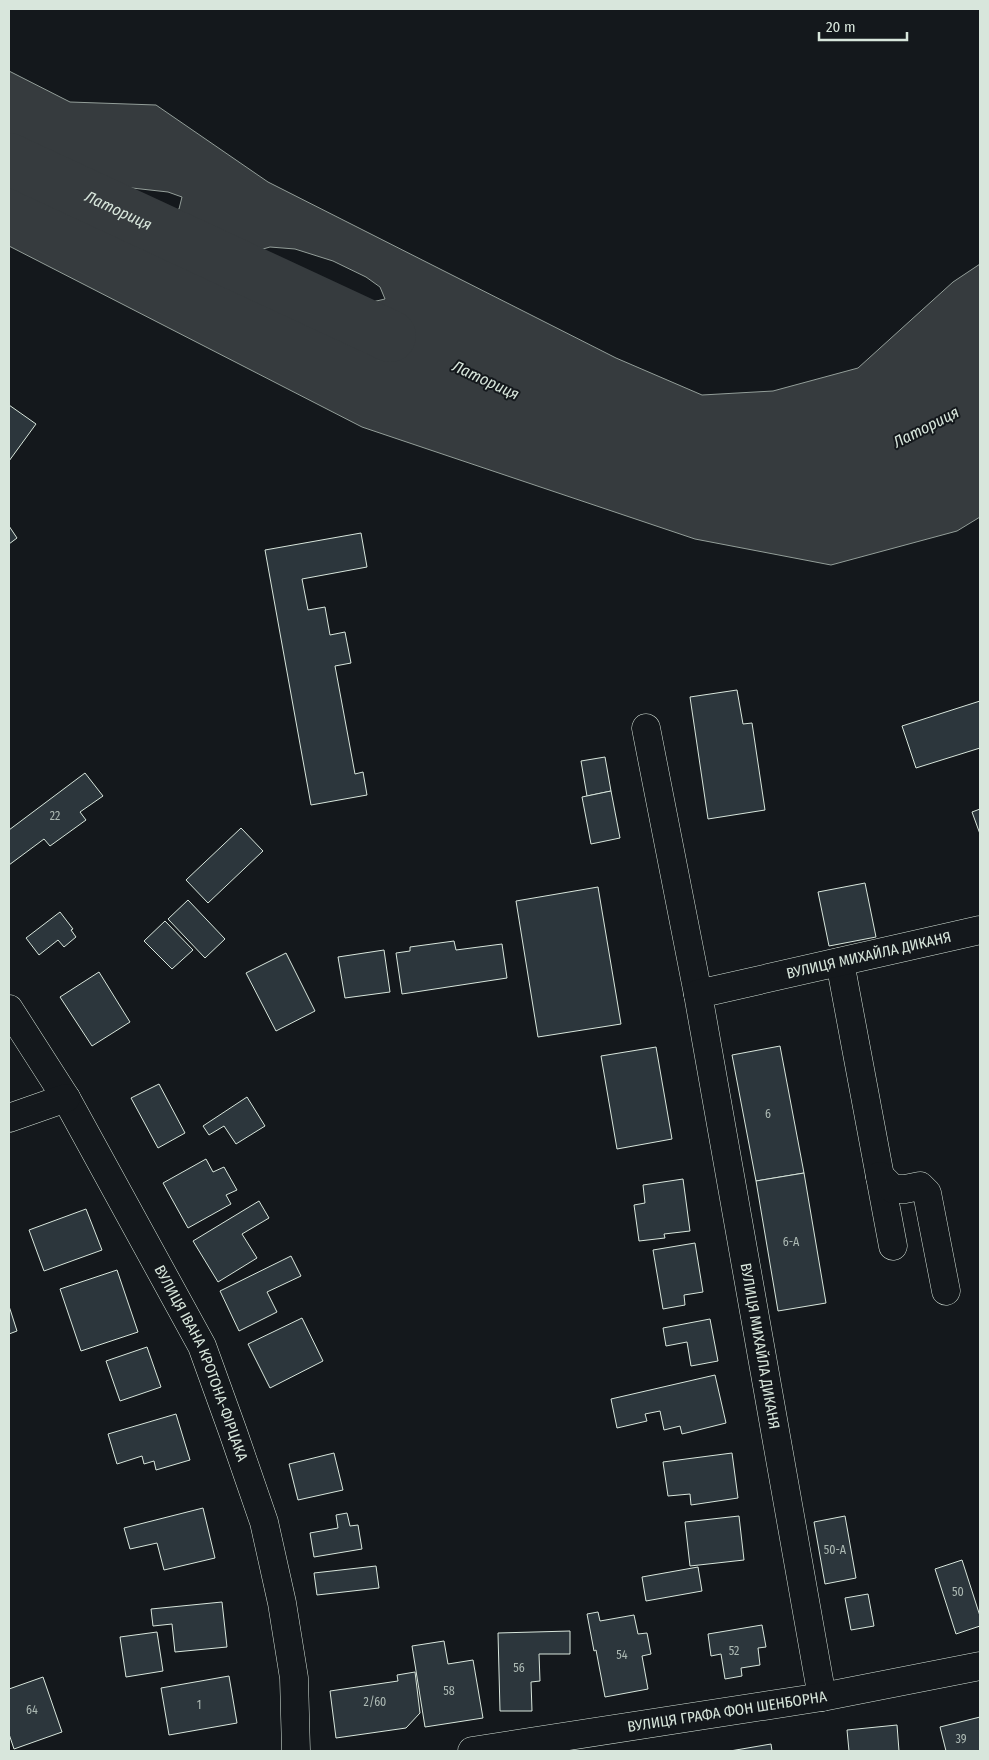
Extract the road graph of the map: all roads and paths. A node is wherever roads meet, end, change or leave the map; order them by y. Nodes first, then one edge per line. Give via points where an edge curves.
1 (646, 728) dead end
2 (980, 930) edge
3 (840, 962) junction
4 (698, 994) junction
5 (9, 1009) edge
6 (66, 1098) junction
7 (9, 1118) edge
8 (880, 1176) junction
9 (893, 1246) dead end
10 (946, 1290) dead end
11 (980, 1666) edge
12 (822, 1698) junction
13 (296, 1751) edge
14 (472, 1751) edge

1 - 4 main road, ВУЛИЦЯ МИХАЙЛА ДИКАНЯ
2 - 3 main road, ВУЛИЦЯ МИХАЙЛА ДИКАНЯ
3 - 4 main road, ВУЛИЦЯ МИХАЙЛА ДИКАНЯ
3 - 8 main road
4 - 12 main road, ВУЛИЦЯ МИХАЙЛА ДИКАНЯ
5 - 6 main road, ВУЛИЦЯ ІВАНА КРОТОНА-ФІРЦАКА
6 - 7 main road
6 - 13 main road, ВУЛИЦЯ ІВАНА КРОТОНА-ФІРЦАКА via 202,1346 234,1432 264,1522 282,1603 294,1678
8 - 9 main road
8 - 10 main road via 893,1189 920,1186 927,1193
11 - 12 main road, ВУЛИЦЯ ГРАФА ФОН ШЕНБОРНА
12 - 14 main road, ВУЛИЦЯ ГРАФА ФОН ШЕНБОРНА

